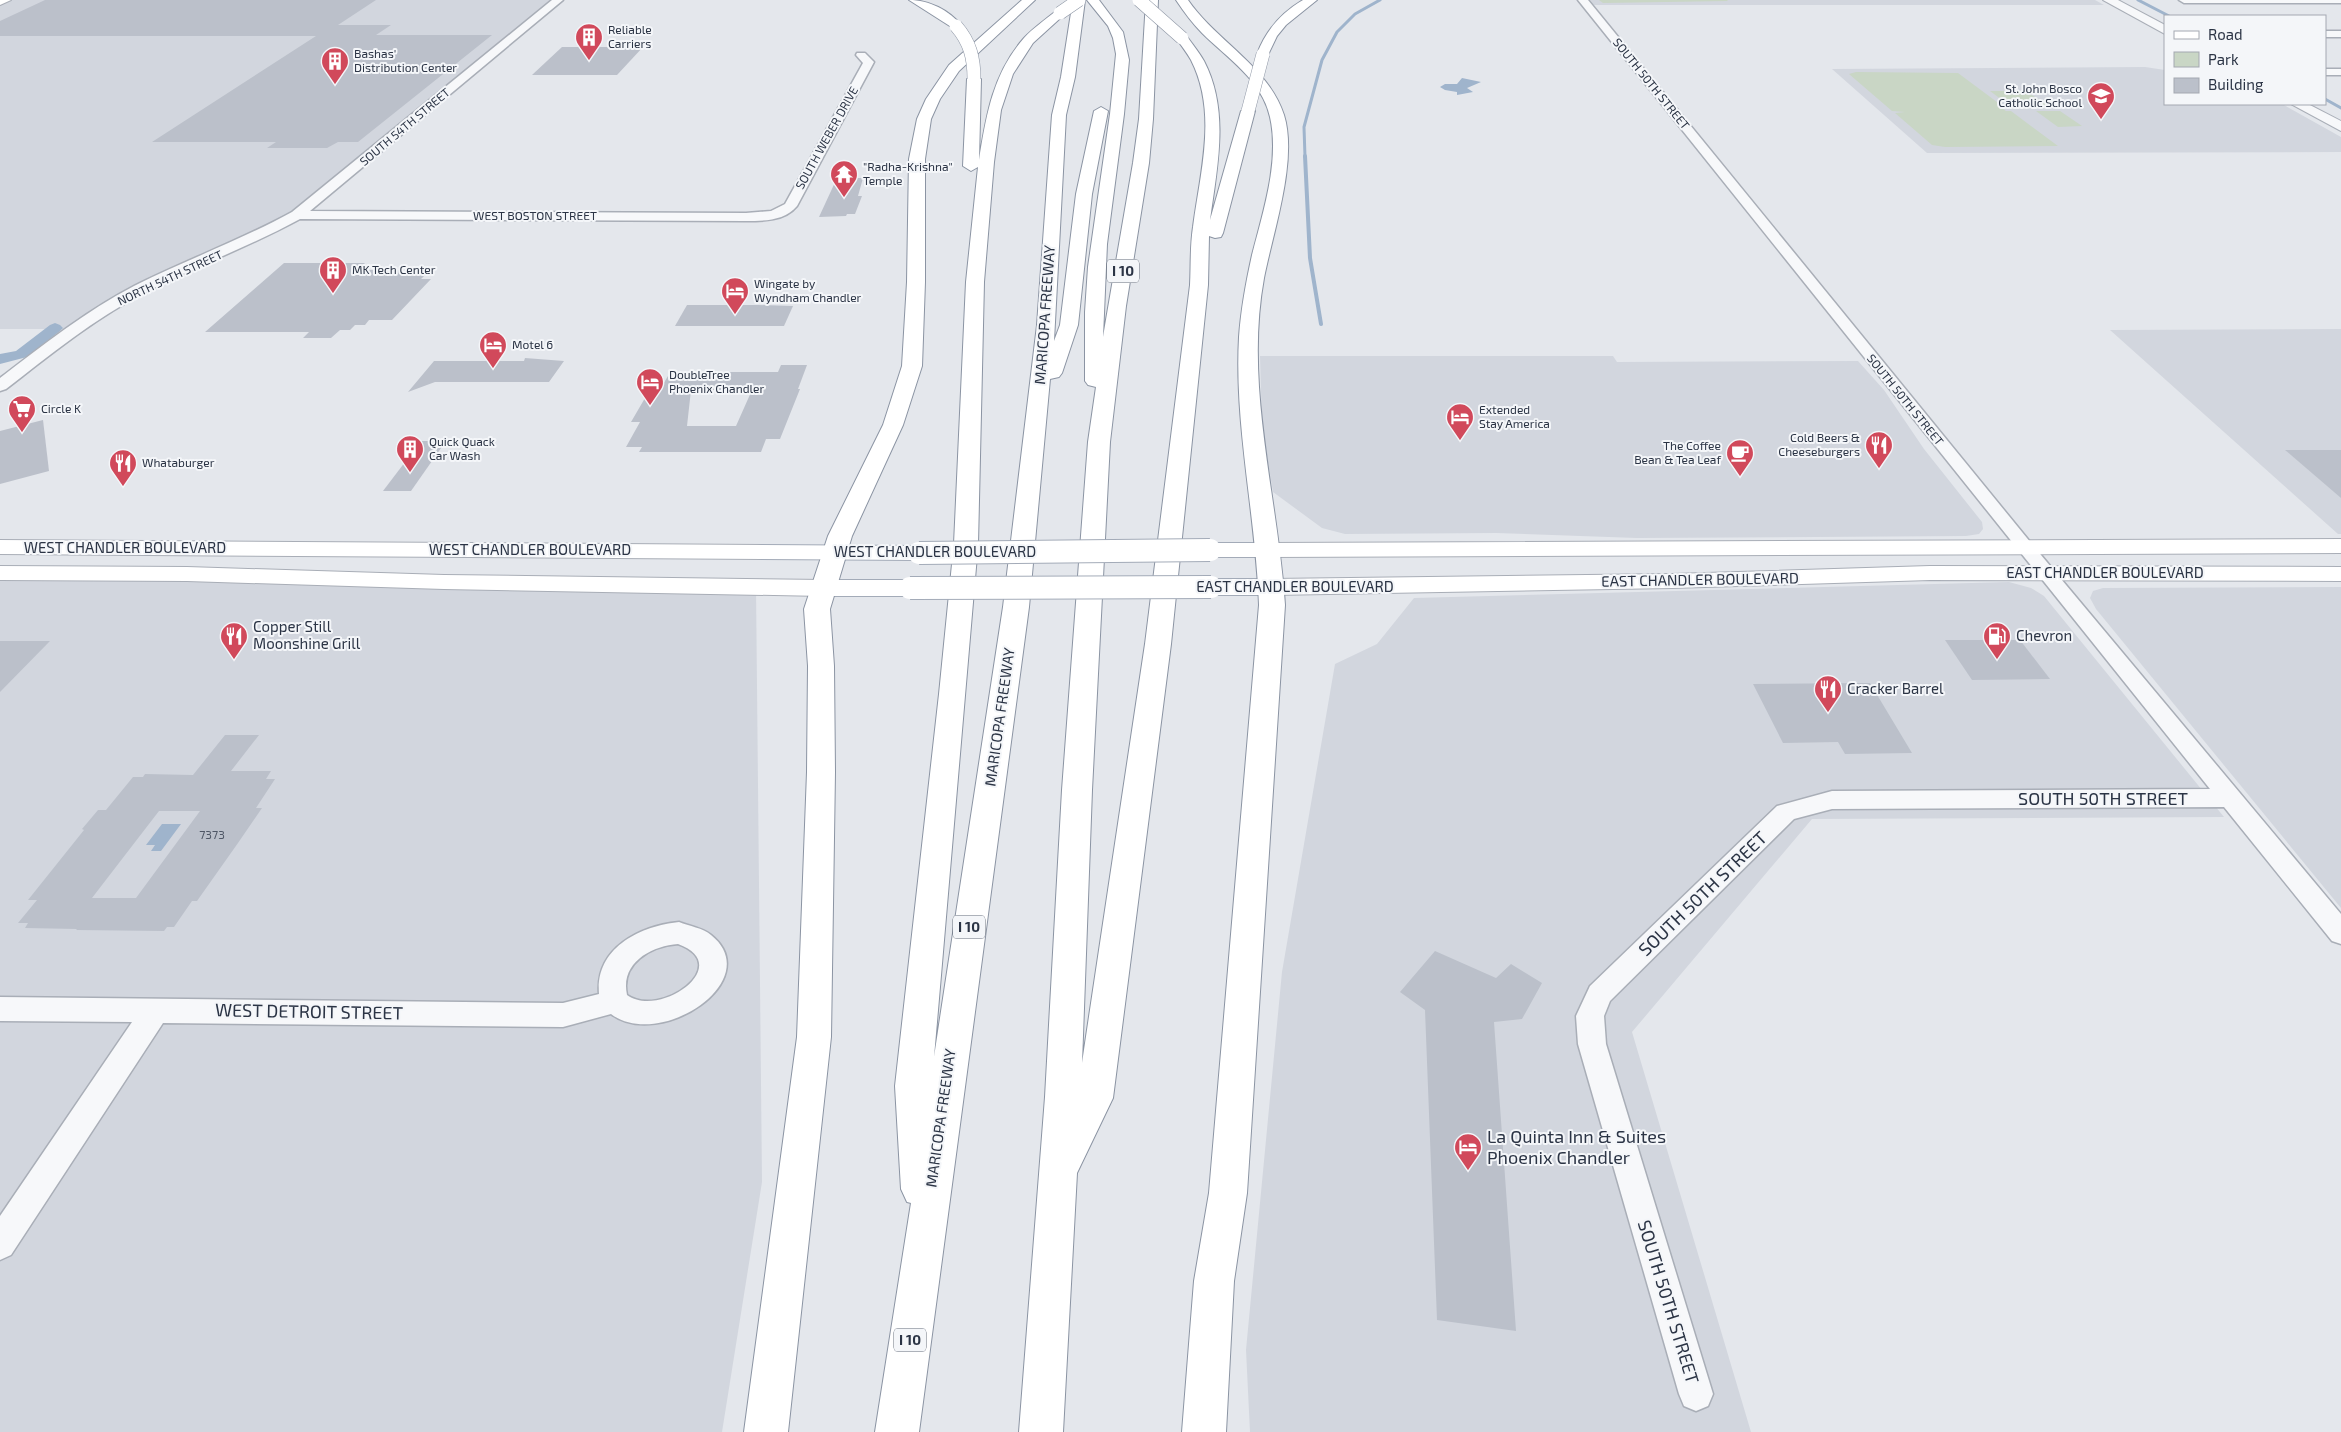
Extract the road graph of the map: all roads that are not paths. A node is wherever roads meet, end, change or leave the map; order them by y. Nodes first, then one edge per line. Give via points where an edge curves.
1 (5, 0) edge
2 (558, 0) edge
3 (915, 0) edge
4 (1029, 0) edge
5 (1080, 0) edge
6 (1093, 0) edge
7 (1139, 0) edge
8 (1152, 0) edge
9 (1182, 0) edge
10 (1311, 0) edge
11 (1582, 0) edge
12 (2109, 0) edge
13 (2184, 0) edge
14 (2341, 0) edge
15 (0, 2) edge
16 (2164, 29) edge
17 (2326, 34) edge
18 (2341, 34) edge
19 (861, 55) dead end
20 (2326, 72) edge
21 (2341, 72) edge
22 (2300, 105) edge
23 (2341, 127) edge
24 (297, 215) junction
25 (773, 215) joint
26 (975, 282) junction
27 (1199, 285) junction
28 (0, 386) edge
29 (1038, 414) junction
30 (1099, 442) junction
31 (2341, 546) edge
32 (2024, 547) junction
33 (0, 548) edge
34 (834, 552) junction
35 (1059, 552) joint
36 (1271, 569) junction
37 (0, 573) edge
38 (2045, 573) junction
39 (2341, 574) edge
40 (1058, 587) joint
41 (823, 588) junction
42 (2230, 798) junction
43 (2341, 933) edge
44 (616, 1001) dead end
45 (0, 1009) edge
46 (156, 1010) junction
47 (1057, 1175) junction
48 (0, 1244) edge
49 (923, 1247) junction
50 (1696, 1394) dead end
51 (766, 1432) edge
52 (897, 1432) edge
53 (1041, 1432) edge
54 (1204, 1432) edge

1 - 15 main road
2 - 24 street, SOUTH 54TH STREET
3 - 26 main road, bridge via 956,26 972,52 974,79 968,242
4 - 34 main road via 954,68 938,90 924,120 918,159 912,366 893,425
5 - 26 main road, bridge via 1034,35 1018,54 1000,88 986,162
5 - 29 main road, MARICOPA FREEWAY / I 10 via 1059,116
5 - 29 main road via 1103,27 1111,52 1084,194 1069,325
6 - 30 main road via 1110,20 1122,49 1114,146 1100,228 1093,336
7 - 27 main road, bridge via 1182,38 1197,59 1211,94 1214,114 1201,230
8 - 30 main road, I 10 via 1141,163
9 - 36 main road via 1204,28 1260,83 1274,107 1278,125 1278,160 1252,298 1248,346 1253,430
10 - 27 main road, bridge via 1281,20 1263,54
11 - 32 street, SOUTH 50TH STREET
12 - 16 street
13 - 14 street
17 - 18 street
19 - 25 street, SOUTH WEBER DRIVE via 869,62 790,206
20 - 21 street
22 - 23 street
24 - 25 street, WEST BOSTON STREET
24 - 28 street, NORTH 54TH STREET via 117,301
26 - 49 main road via 966,544 913,1086
27 - 47 main road via 1158,644 1095,1098
29 - 49 main road, MARICOPA FREEWAY / I 10 via 1016,606
30 - 47 main road, I 10
31 - 32 main road, EAST CHANDLER BOULEVARD
32 - 36 main road, EAST CHANDLER BOULEVARD
32 - 38 street, SOUTH 50TH STREET
33 - 34 main road, WEST CHANDLER BOULEVARD
34 - 35 main road, WEST CHANDLER BOULEVARD, bridge
34 - 41 main road
35 - 36 main road, EAST CHANDLER BOULEVARD, bridge via 1210,550
36 - 38 main road, EAST CHANDLER BOULEVARD via 1672,581
36 - 40 main road, EAST CHANDLER BOULEVARD, bridge via 1212,587
36 - 54 main road via 1228,1192 1214,1281
37 - 41 main road, WEST CHANDLER BOULEVARD
38 - 39 main road, EAST CHANDLER BOULEVARD
38 - 42 street, SOUTH 50TH STREET
40 - 41 main road, WEST CHANDLER BOULEVARD, bridge
41 - 51 main road via 817,609 821,772 814,1037
42 - 43 street, SOUTH 50TH STREET
42 - 50 street, SOUTH 50TH STREET via 1832,800 1786,812 1600,994 1590,1016 1592,1044
44 - 46 street, WEST DETROIT STREET via 563,1015
45 - 46 street, WEST DETROIT STREET
46 - 48 street
47 - 53 main road, I 10
49 - 52 main road, MARICOPA FREEWAY / I 10

